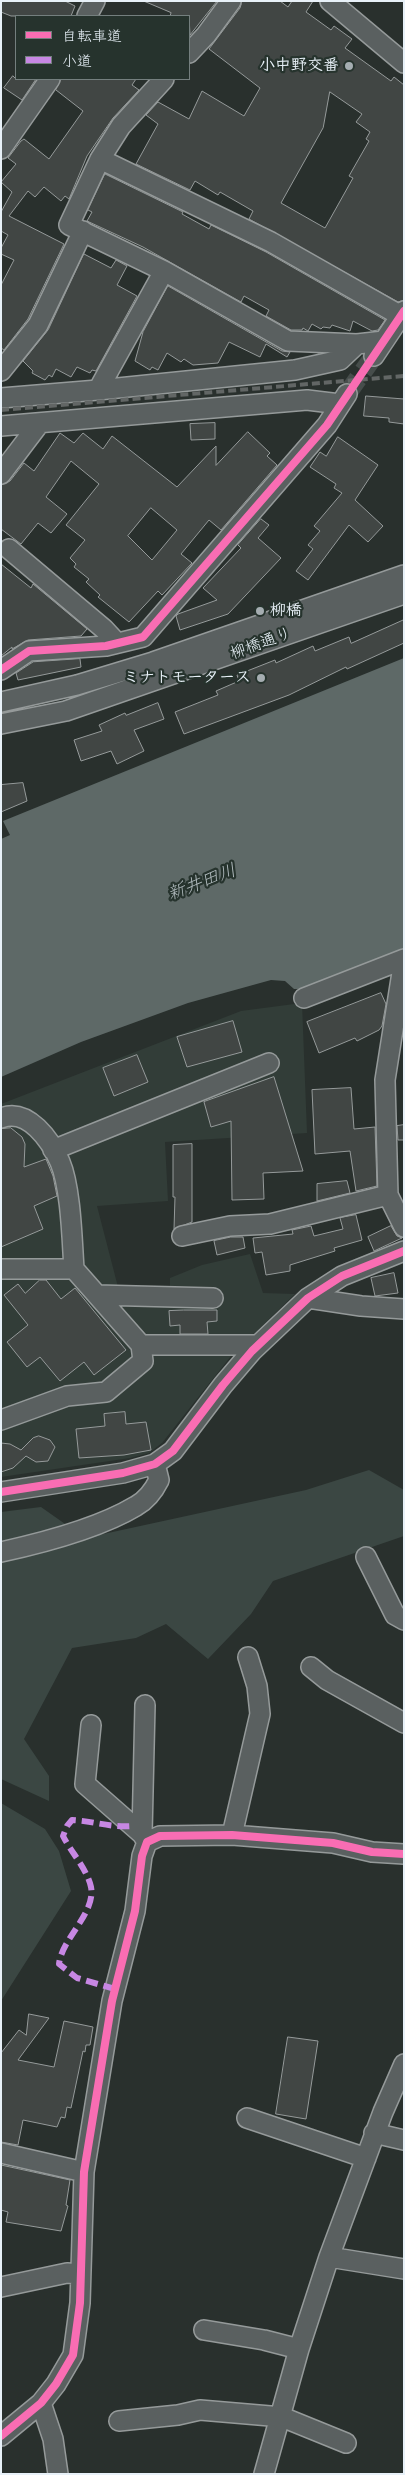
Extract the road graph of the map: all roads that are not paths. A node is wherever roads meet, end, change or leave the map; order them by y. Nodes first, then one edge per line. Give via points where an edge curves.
1 (95, 1) edge
2 (231, 1) edge
3 (330, 1) edge
4 (88, 15) edge
5 (190, 52) edge
6 (404, 63) edge
7 (49, 80) edge
8 (163, 80) edge
9 (1, 149) edge
10 (100, 159) junction
11 (83, 231) junction
12 (164, 271) junction
13 (402, 313) edge
14 (384, 340) junction
15 (357, 344) junction
16 (374, 356) tunnel mouth
17 (1, 371) edge
18 (98, 390) junction
19 (1, 398) edge
20 (39, 424) junction
21 (1, 426) edge
22 (1, 474) edge
23 (9, 549) dead end
24 (404, 575) edge
25 (404, 594) edge
26 (143, 637) junction
27 (117, 643) junction
28 (153, 662) junction
29 (1, 670) edge
30 (160, 680) junction
31 (1, 702) edge
32 (1, 724) edge
33 (404, 960) edge
34 (304, 998) dead end
35 (269, 1063) dead end
36 (1, 1118) edge
37 (54, 1150) junction
38 (388, 1195) junction
39 (404, 1227) edge
40 (182, 1236) dead end
41 (404, 1251) edge
42 (74, 1269) junction
43 (1, 1270) edge
44 (97, 1295) junction
45 (213, 1298) dead end
46 (308, 1298) junction
47 (404, 1309) edge
48 (141, 1345) junction
49 (258, 1345) junction
50 (1, 1420) edge
51 (155, 1464) junction
52 (1, 1492) edge
53 (1, 1552) edge
54 (366, 1557) dead end
55 (404, 1620) edge
56 (248, 1657) dead end
57 (311, 1667) dead end
58 (145, 1705) dead end
59 (404, 1724) edge
60 (91, 1725) dead end
61 (232, 1834) junction
62 (144, 1838) junction
63 (404, 1854) edge
64 (404, 2064) edge
65 (247, 2118) dead end
66 (374, 2133) junction
67 (404, 2140) edge
68 (1, 2153) edge
69 (366, 2158) junction
70 (84, 2172) junction
71 (330, 2257) junction
72 (404, 2269) edge
73 (80, 2274) junction
74 (1, 2287) edge
75 (204, 2330) dead end
76 (299, 2348) junction
77 (41, 2403) junction
78 (282, 2417) junction
79 (120, 2421) dead end
80 (1, 2436) edge
81 (346, 2444) dead end
82 (58, 2474) edge
83 (264, 2474) edge

1 - 4 street
2 - 5 street
3 - 6 street
7 - 9 street
8 - 10 street via 121,126
10 - 11 street via 69,225
10 - 13 street via 271,242
11 - 12 street
11 - 17 street via 38,325
12 - 15 street via 288,341
12 - 18 street
13 - 14 street
14 - 15 street
14 - 16 street
15 - 18 street via 340,360 295,370
18 - 19 street
20 - 21 street
20 - 22 street
20 - 26 street via 344,399 327,425
23 - 27 street
24 - 28 street, 柳橋通り
25 - 30 street, 柳橋通り
26 - 27 street
26 - 28 street
27 - 29 street via 29,652
28 - 30 street
28 - 31 street, 柳橋通り via 77,685
30 - 32 street, 柳橋通り via 66,711
33 - 34 street
33 - 38 street via 385,1080
35 - 37 street
36 - 37 street via 16,1116 28,1120 39,1128
37 - 42 street via 61,1163 69,1207
38 - 39 street
38 - 40 street via 270,1224 230,1226
41 - 46 street via 342,1276
42 - 43 street
42 - 44 street
44 - 45 street
44 - 48 street
46 - 47 street
46 - 49 street
48 - 49 street
48 - 50 street via 143,1361 106,1392 67,1396
49 - 51 street via 223,1385 174,1451
51 - 52 street via 123,1473
51 - 53 street via 159,1480 154,1491 137,1505 102,1522
54 - 55 street via 395,1615
56 - 61 street via 257,1686 260,1714
57 - 59 street via 327,1680
58 - 62 street
60 - 62 street via 84,1784
61 - 62 street
61 - 63 street via 333,1843 372,1852
62 - 70 street via 135,1911 112,2001
64 - 66 street
65 - 69 street
66 - 67 street
66 - 69 street
68 - 70 street
69 - 71 street
70 - 73 street
71 - 72 street
71 - 76 street
73 - 74 street via 67,2272
73 - 77 street via 78,2330 73,2355
75 - 76 street
76 - 78 street
77 - 80 street
77 - 82 street via 53,2439
78 - 79 street via 200,2410 178,2416
78 - 81 street
78 - 83 street

